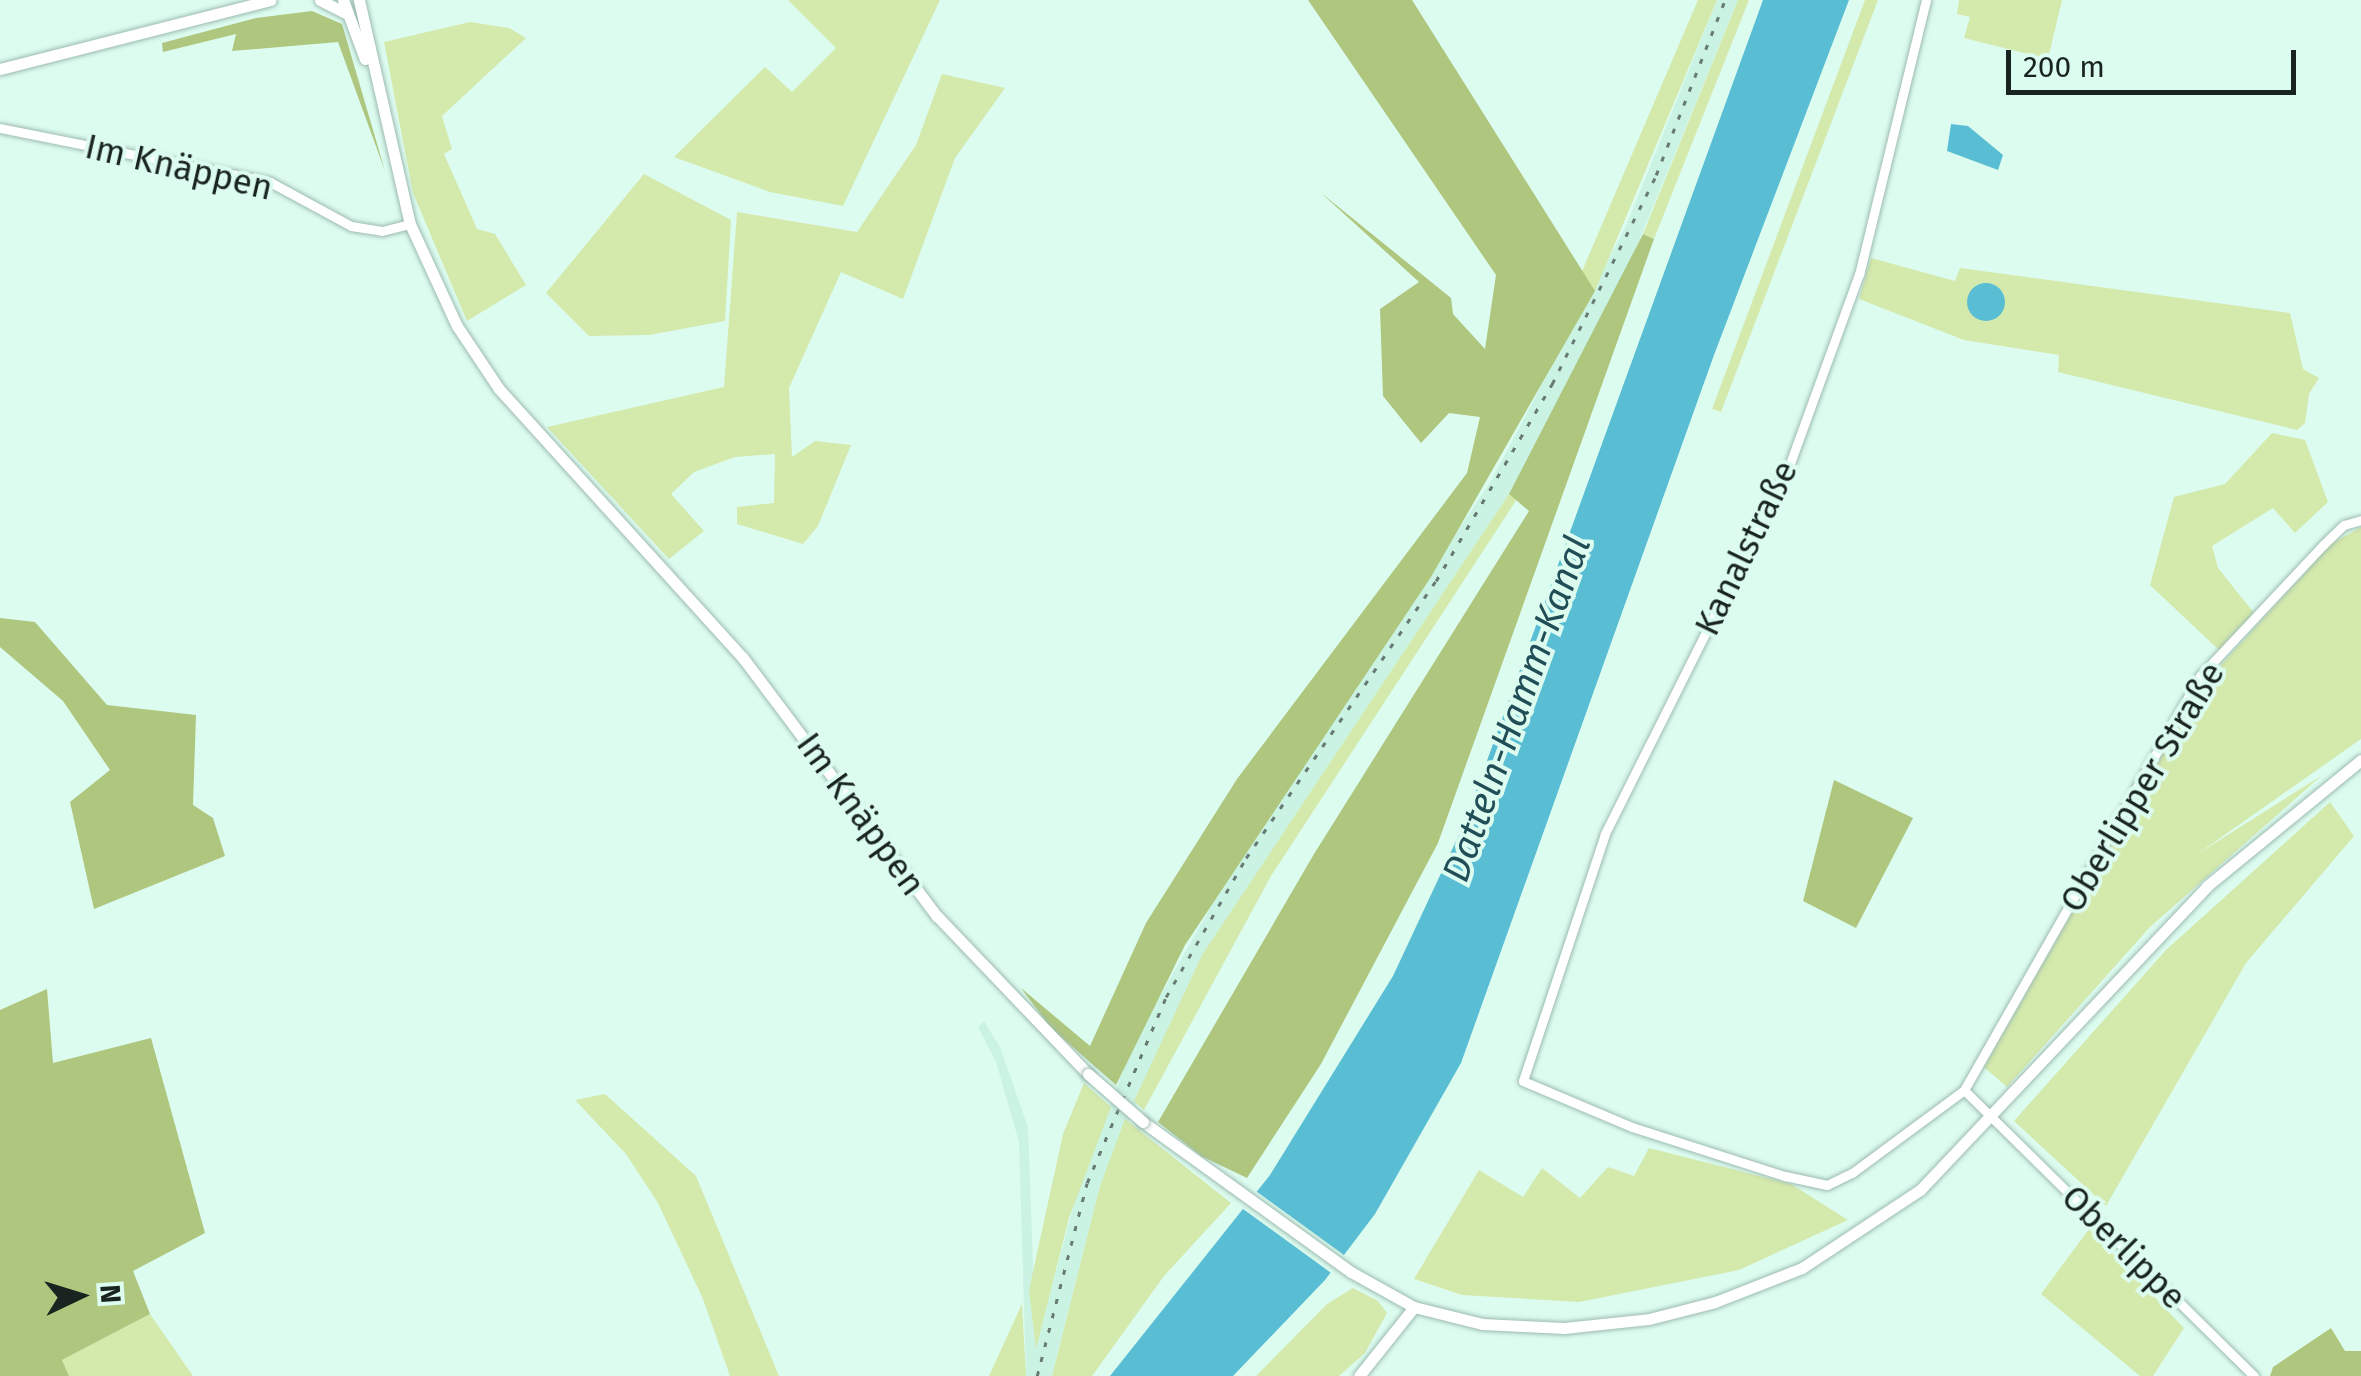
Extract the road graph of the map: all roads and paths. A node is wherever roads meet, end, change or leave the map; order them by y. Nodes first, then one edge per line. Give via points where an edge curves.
1 (270, 0) edge
2 (320, 0) edge
3 (342, 0) edge
4 (359, 0) edge
5 (1926, 0) edge
6 (347, 14) junction
7 (0, 69) edge
8 (374, 82) junction
9 (0, 128) edge
10 (410, 224) junction
11 (2361, 520) edge
12 (2361, 760) edge
13 (1523, 1081) joint
14 (1964, 1090) junction
15 (1993, 1117) junction
16 (1414, 1306) junction
17 (1359, 1376) edge
18 (2254, 1376) edge

1 - 7 street
2 - 6 street
3 - 6 street
4 - 8 street, Im Knäppen
5 - 13 street, Kanalstraße via 1859,274 1790,464 1605,834
6 - 8 street
8 - 10 street, Im Knäppen
9 - 10 street, Im Knäppen via 270,182 351,226 382,230
10 - 16 street, Im Knäppen, bridge via 456,326 499,389 743,658 937,916 1143,1122 1351,1272
11 - 14 street, Oberlipper Straße via 2344,524 2323,544 2200,676
12 - 15 street via 2207,886
13 - 14 street, Oberlipper Straße via 1632,1126 1827,1185
14 - 15 street
15 - 16 street via 1880,1221 1802,1268 1715,1302 1649,1319 1564,1328 1482,1324
15 - 18 street, Oberlippe
16 - 17 street

